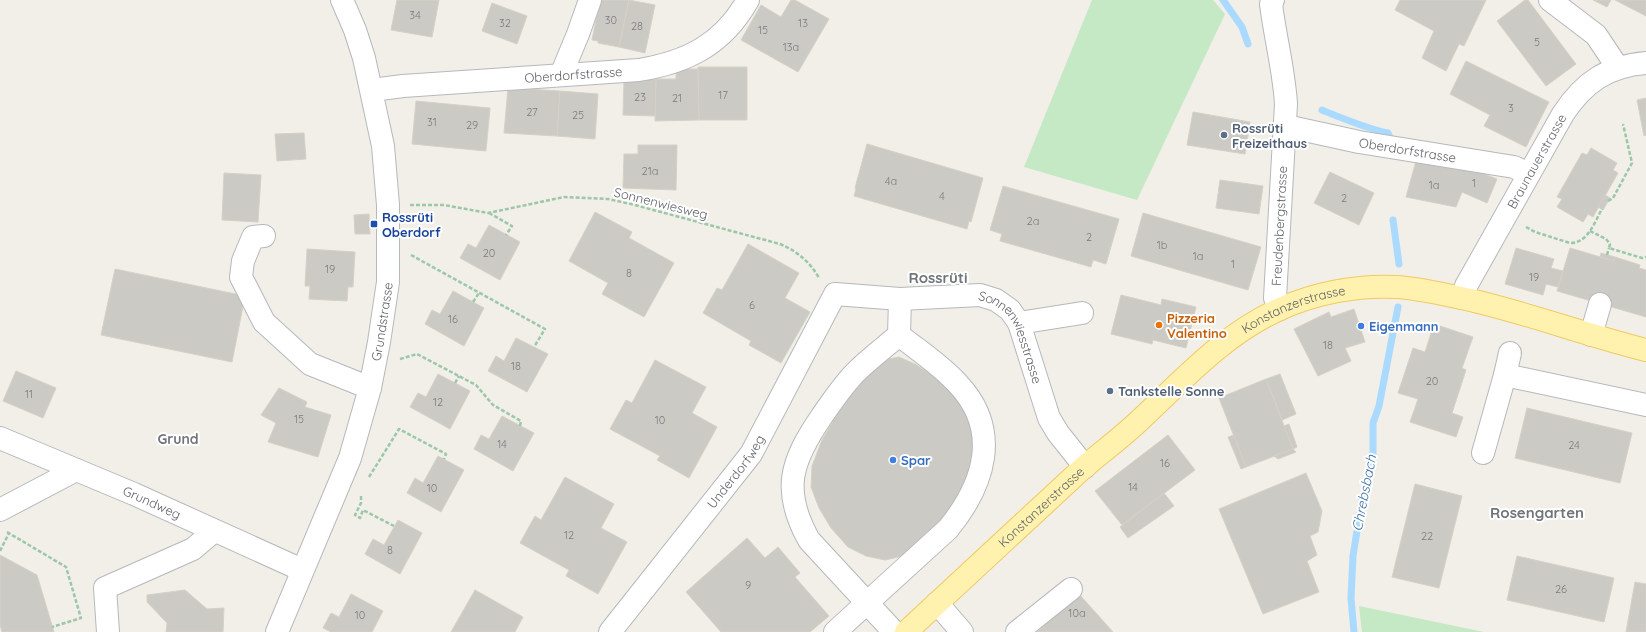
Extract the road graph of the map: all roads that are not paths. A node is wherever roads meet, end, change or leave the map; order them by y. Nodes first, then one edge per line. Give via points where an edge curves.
1 (342, 0) edge
2 (590, 0) edge
3 (748, 0) edge
4 (1550, 0) edge
5 (1270, 1) edge
6 (1646, 63) edge
7 (1618, 68) junction
8 (561, 75) junction
9 (372, 90) junction
10 (1286, 126) junction
11 (1529, 174) junction
12 (264, 236) dead end
13 (835, 294) joint
14 (1462, 298) junction
15 (900, 299) junction
16 (1600, 304) dead end
17 (1280, 309) junction
18 (1082, 313) dead end
19 (1019, 324) junction
20 (1591, 335) junction
21 (899, 336) junction
22 (1646, 350) edge
23 (1510, 353) dead end
24 (1505, 375) junction
25 (370, 388) junction
26 (1646, 405) edge
27 (0, 438) edge
28 (1484, 453) dead end
29 (1085, 467) junction
30 (76, 470) junction
31 (0, 510) edge
32 (214, 531) junction
33 (302, 570) junction
34 (1071, 589) dead end
35 (937, 603) junction
36 (867, 604) junction
37 (108, 632) edge
38 (277, 632) edge
39 (610, 632) edge
40 (836, 632) edge
41 (894, 632) edge
42 (906, 632) edge
43 (962, 632) edge
44 (1017, 632) edge

1 - 9 street, Grundstrasse via 359,44
2 - 8 street
3 - 8 street, Oberdorfstrasse via 725,32 686,58 639,70
4 - 7 street via 1596,35
5 - 10 street, Freudenbergstrasse via 1285,84
6 - 7 street, Braunauerstrasse
7 - 11 street, Braunauerstrasse via 1587,85 1574,98
8 - 9 street, Oberdorfstrasse
9 - 25 street, Grundstrasse via 383,146 388,205 388,282 380,342
10 - 11 street, Oberdorfstrasse via 1360,142 1514,167
10 - 17 street, Freudenbergstrasse via 1275,298
11 - 14 street, Braunauerstrasse via 1466,286
12 - 25 street via 253,237 243,261 241,277 264,322 310,364
13 - 15 street, Sonnenwiesstrasse
13 - 39 street, Underdorfweg via 751,454
14 - 17 main road, Konstanzerstrasse via 1421,289 1379,287 1350,289
14 - 20 main road, Konstanzerstrasse
15 - 19 street, Sonnenwiesstrasse via 980,295 996,300 1010,310
15 - 21 street
16 - 20 street
17 - 29 main road, Konstanzerstrasse via 1228,340
18 - 19 street
19 - 29 street, Sonnenwiesstrasse via 1049,418
20 - 22 main road, Konstanzerstrasse
21 - 36 street via 858,370 831,403 806,438 793,481 796,511 809,540
21 - 36 street via 959,385 969,398 982,426 985,442 974,488 962,510 951,525
23 - 24 street
24 - 26 street
24 - 28 street
25 - 33 street, Grundstrasse via 350,458
27 - 30 street, Grundweg
29 - 35 main road, Konstanzerstrasse
30 - 31 street
30 - 32 street, Grundweg
32 - 33 street, Grundweg
32 - 37 street via 193,549 105,588
33 - 38 street, Grundstrasse
34 - 44 street
35 - 42 main road, Konstanzerstrasse
35 - 43 street
36 - 40 street
36 - 41 street

